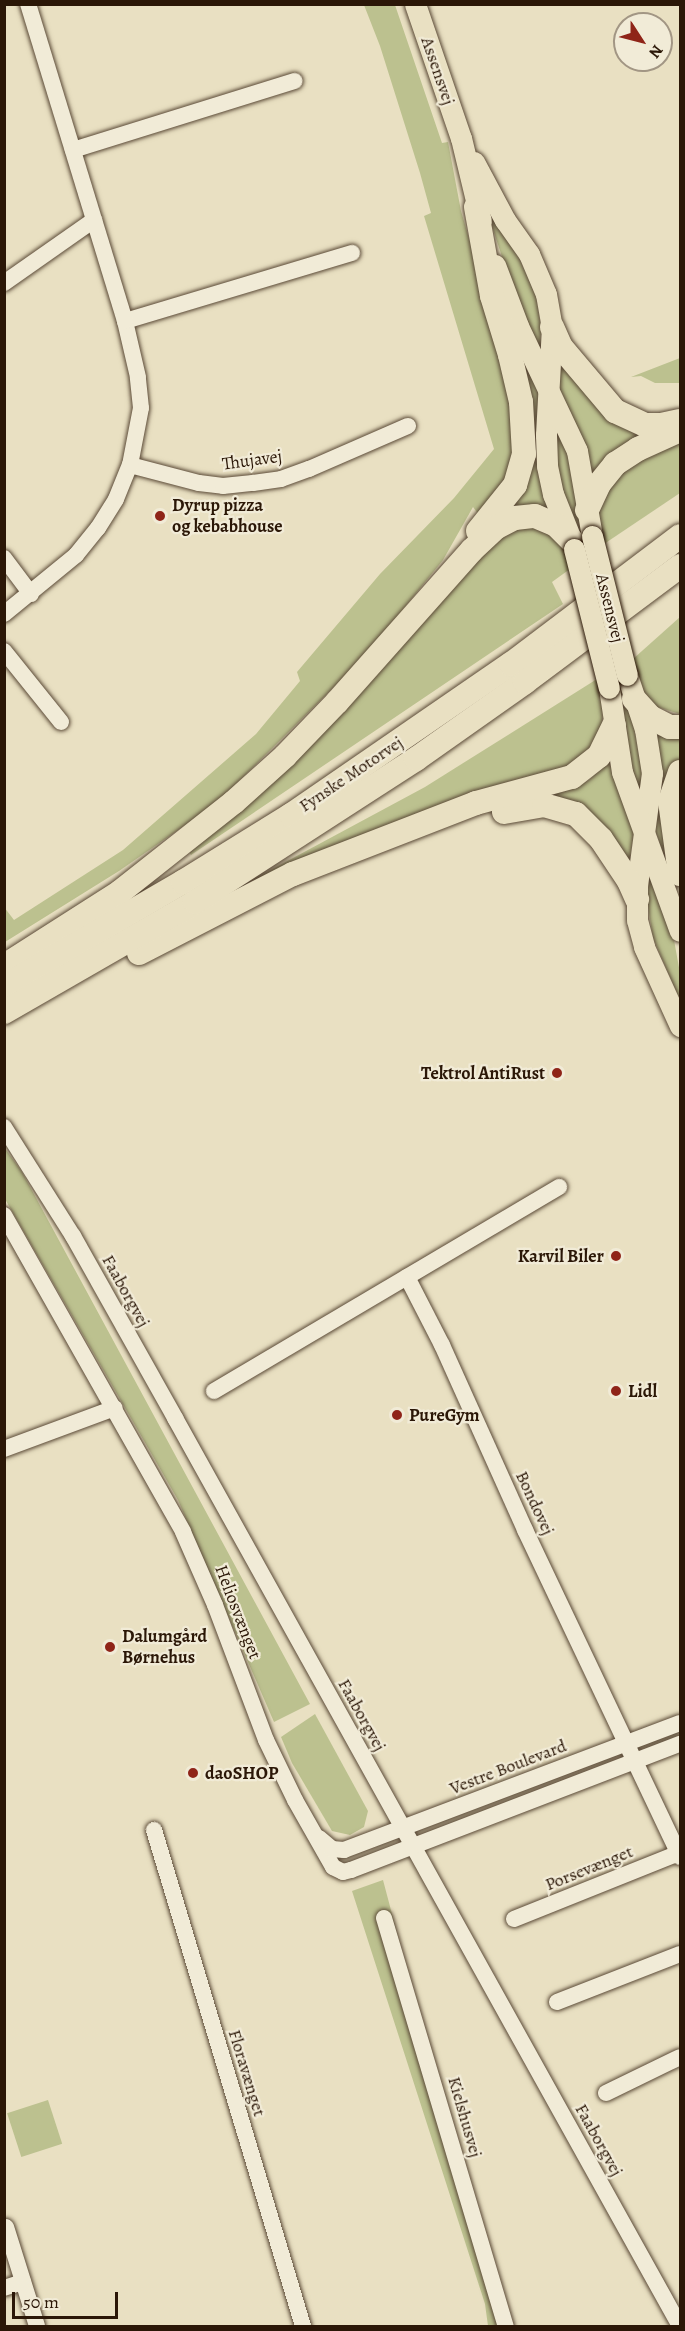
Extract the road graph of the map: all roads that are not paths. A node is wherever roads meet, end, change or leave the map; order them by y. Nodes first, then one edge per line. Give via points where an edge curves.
1 (28, 4) edge
2 (415, 4) edge
3 (296, 81) dead end
4 (461, 138) junction
5 (73, 150) junction
6 (476, 207) junction
7 (94, 220) junction
8 (352, 253) dead end
9 (4, 283) edge
10 (125, 321) junction
11 (552, 327) junction
12 (549, 390) junction
13 (681, 421) edge
14 (408, 426) dead end
15 (681, 430) edge
16 (130, 465) junction
17 (587, 510) junction
18 (681, 537) edge
19 (579, 542) junction
20 (4, 558) edge
21 (681, 566) edge
22 (31, 594) junction
23 (4, 614) edge
24 (4, 651) edge
25 (634, 699) junction
26 (337, 702) junction
27 (61, 723) dead end
28 (614, 725) junction
29 (681, 728) edge
30 (681, 772) edge
31 (644, 831) junction
32 (388, 838) junction
33 (681, 874) edge
34 (637, 899) junction
35 (681, 931) edge
36 (4, 966) edge
37 (4, 986) edge
38 (4, 1012) edge
39 (4, 1017) edge
40 (681, 1026) edge
41 (4, 1127) edge
42 (559, 1187) dead end
43 (4, 1215) edge
44 (407, 1277) junction
45 (214, 1391) dead end
46 (115, 1408) junction
47 (4, 1449) edge
48 (681, 1723) edge
49 (628, 1744) junction
50 (681, 1744) edge
51 (636, 1760) junction
52 (403, 1829) junction
53 (154, 1830) dead end
54 (314, 1834) junction
55 (413, 1848) junction
56 (680, 1855) edge
57 (384, 1918) dead end
58 (514, 1919) dead end
59 (681, 1954) edge
60 (557, 2002) dead end
61 (681, 2057) edge
62 (606, 2093) dead end
63 (6, 2227) dead end
64 (23, 2282) junction
65 (4, 2288) edge
66 (37, 2326) edge
67 (303, 2326) edge
68 (506, 2326) edge
69 (680, 2326) edge

1 - 5 street
2 - 4 main road, Assensvej
3 - 5 street
4 - 6 main road, Assensvej
4 - 11 main road, Assensvej via 539,274
5 - 7 street
6 - 12 main road, Assensvej via 510,308
6 - 26 highway via 492,296 521,402 525,454 522,467 507,496
7 - 9 street
7 - 10 street
8 - 10 street
10 - 16 street via 141,408
11 - 12 main road, Assensvej
11 - 13 highway via 561,347 615,411 645,425
12 - 17 main road, Assensvej via 577,451
12 - 19 main road, Assensvej via 547,466 553,494
14 - 16 street, Thujavej via 309,469 253,483 199,483
15 - 17 highway via 615,464 599,484
16 - 22 street via 98,528 76,555
17 - 19 main road, Assensvej
18 - 37 highway, Fynske Motorvej via 511,664 291,815
19 - 25 main road, Assensvej, bridge
19 - 26 highway via 535,516 515,518 497,527
19 - 28 main road, Assensvej, bridge
20 - 22 street
21 - 38 highway, Fynske Motorvej via 397,771 195,902
22 - 23 street
24 - 27 street
25 - 29 highway via 655,720
25 - 31 main road, Assensvej via 651,759
26 - 36 highway via 285,756 203,829 120,892
28 - 31 main road, Assensvej via 622,772
28 - 32 highway via 598,756 572,777 476,803
30 - 33 highway via 670,801
31 - 34 main road, Assensvej
31 - 35 main road, Assensvej
32 - 34 highway via 529,806 556,806 576,814 594,829
32 - 39 highway via 293,874 69,990
34 - 40 main road, Assensvej via 637,920 645,948
41 - 52 street, Faaborgvej via 73,1236
42 - 44 street
43 - 46 street, Heliosvænget
44 - 45 street
44 - 49 street, Bondovej
46 - 47 street
46 - 54 street, Heliosvænget via 183,1532 266,1740
48 - 49 street, Vestre Boulevard
49 - 51 street
49 - 52 street, Vestre Boulevard
50 - 51 street
51 - 55 street
51 - 56 street, Porsevænget
52 - 54 street via 344,1850 332,1849
52 - 55 street, Faaborgvej
53 - 67 street, Floravænget
54 - 55 street, Heliosvænget via 333,1867 343,1872
55 - 69 street, Faaborgvej
56 - 58 street, Porsevænget
57 - 68 street, Kielshusvej
59 - 60 street
61 - 62 street
63 - 64 street
64 - 65 street
64 - 66 street

